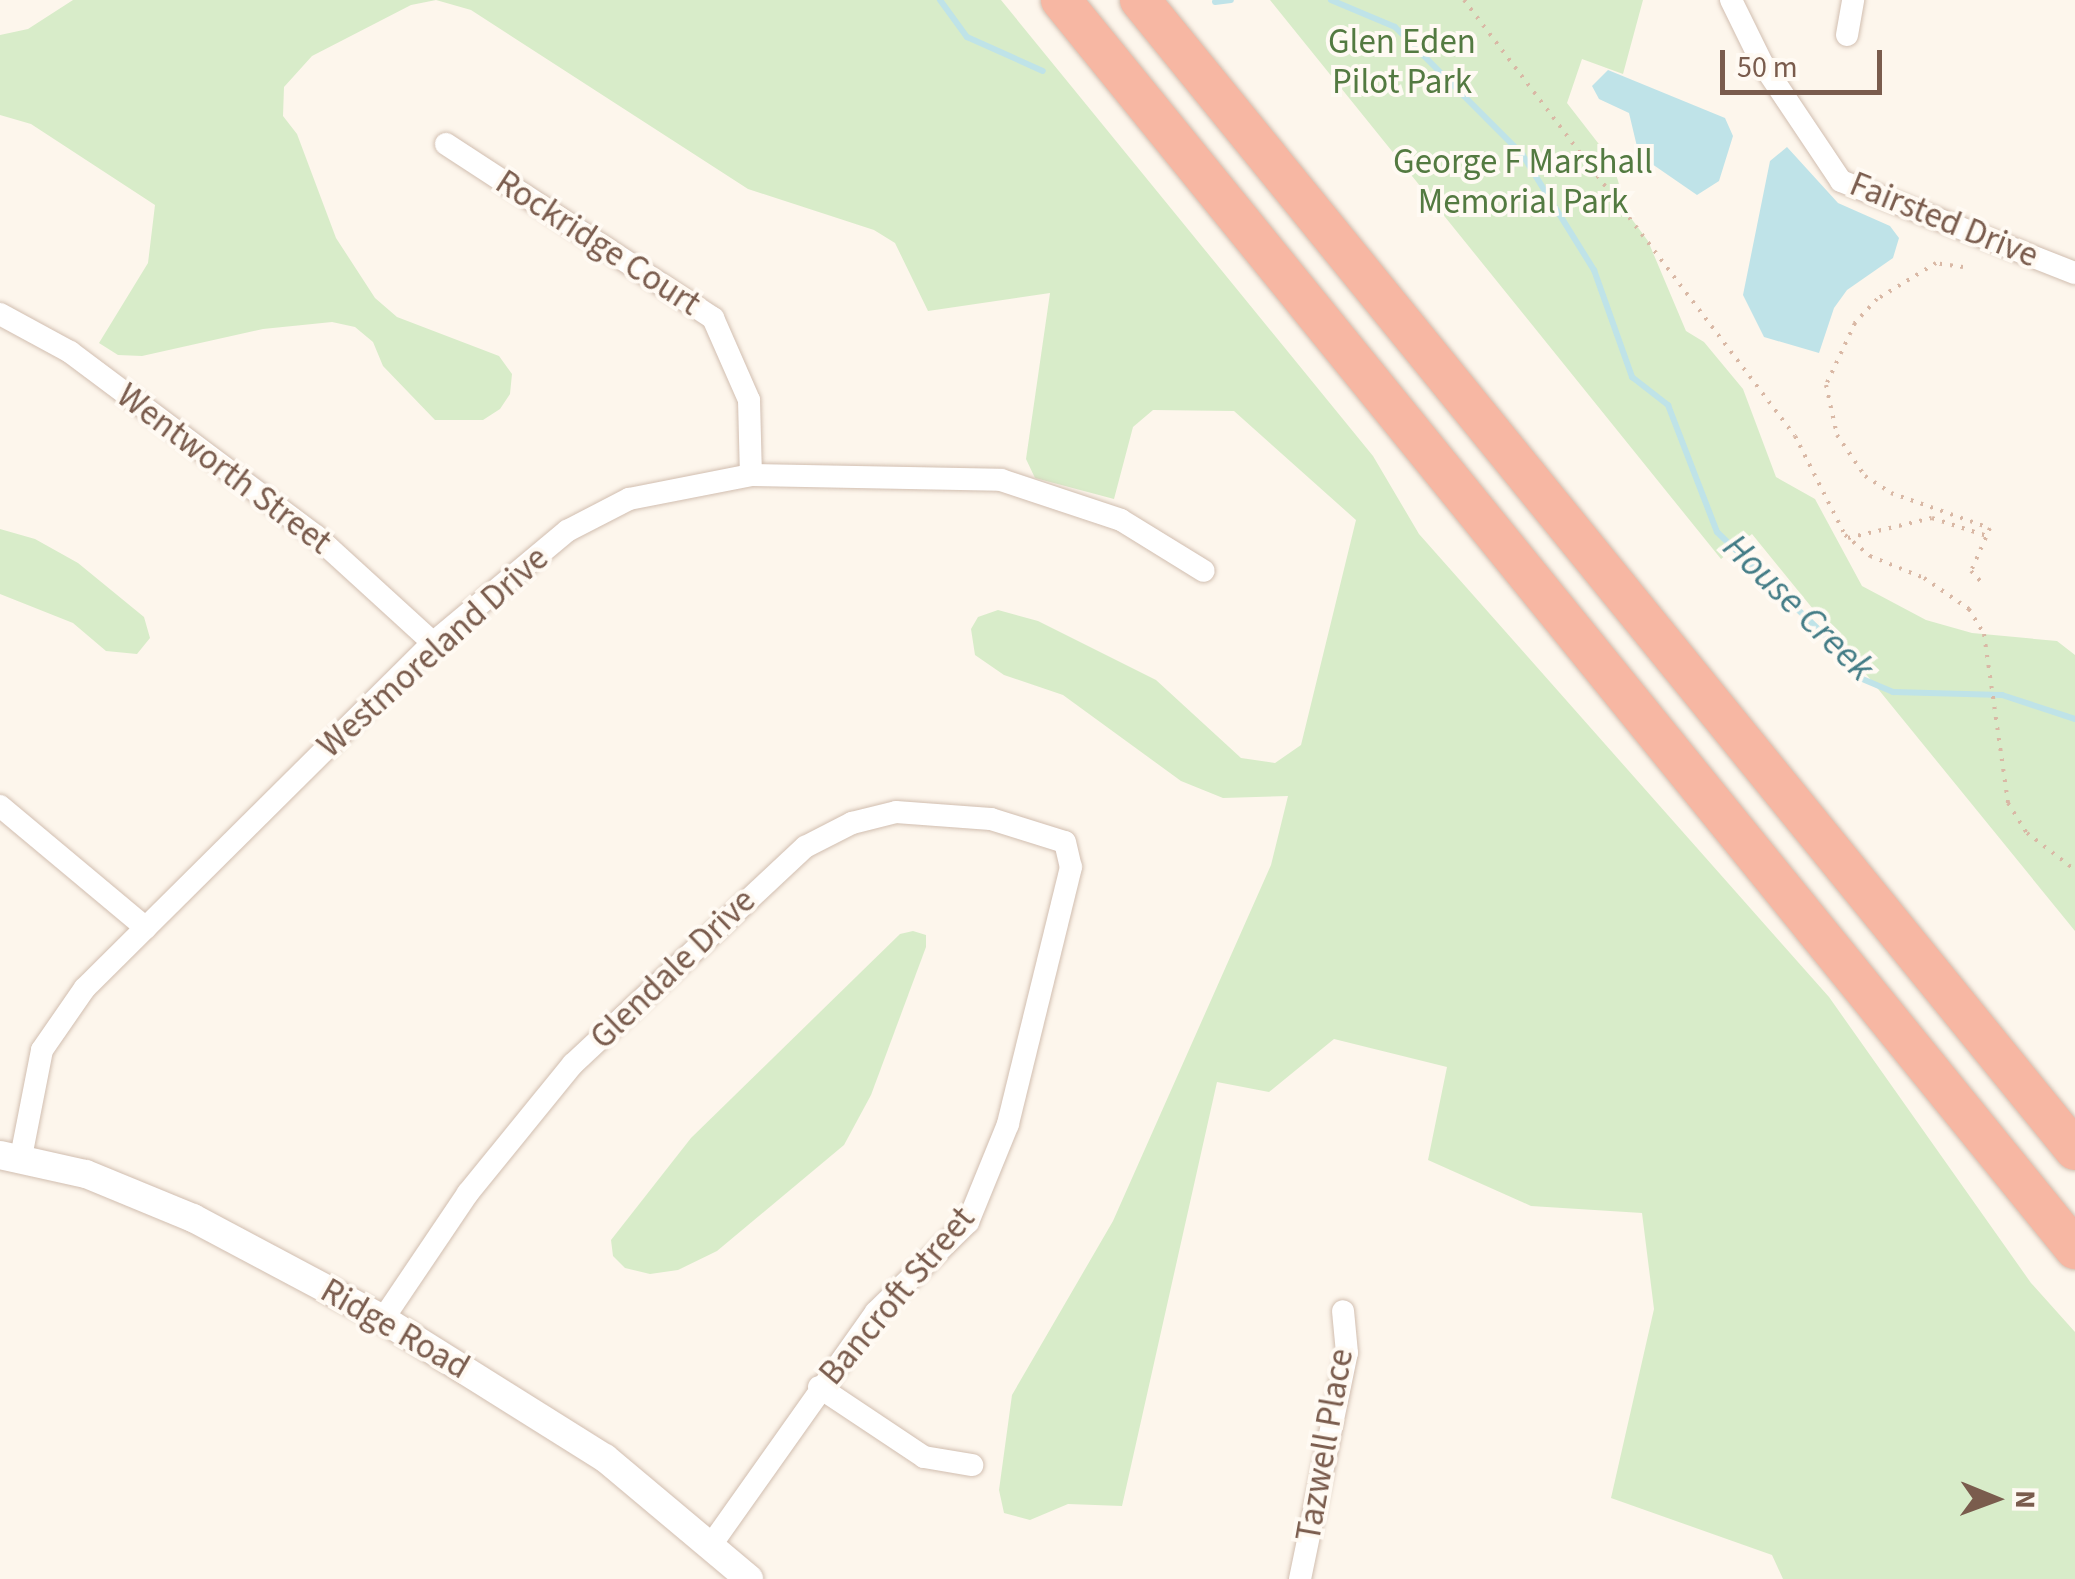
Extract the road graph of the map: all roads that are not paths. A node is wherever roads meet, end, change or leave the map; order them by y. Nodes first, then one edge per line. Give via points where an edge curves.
1 (1061, 0) edge
2 (1140, 0) edge
3 (1731, 0) edge
4 (1853, 0) edge
5 (1848, 36) dead end
6 (446, 144) dead end
7 (2075, 273) edge
8 (0, 314) edge
9 (751, 474) junction
10 (1204, 572) dead end
11 (433, 643) junction
12 (0, 806) edge
13 (1066, 849) joint
14 (146, 928) junction
15 (2075, 1150) edge
16 (10, 1156) edge
17 (2075, 1249) edge
18 (1343, 1311) dead end
19 (382, 1319) junction
20 (819, 1386) junction
21 (972, 1465) dead end
22 (711, 1545) junction
23 (749, 1579) edge
24 (1300, 1579) edge

1 - 17 highway
2 - 15 highway
3 - 7 street, Fairsted Drive via 1762,64 1841,180
4 - 5 street
6 - 9 street, Rockridge Court via 713,318 749,400
8 - 11 street, Wentworth Street via 70,352 316,536
9 - 10 street, Westmoreland Drive via 1001,480 1121,520
9 - 11 street, Westmoreland Drive via 629,499 567,530
11 - 14 street, Westmoreland Drive
12 - 14 street
13 - 19 street, Glendale Drive via 1064,842 991,819 896,812 852,823 805,848 573,1064 468,1194
13 - 20 street, Bancroft Street via 1071,868 989,1178 968,1222 876,1312
14 - 16 street, Westmoreland Drive via 85,988 42,1050
16 - 19 street, Ridge Road via 86,1174 193,1218
18 - 24 street, Tazwell Place via 1348,1353
19 - 22 street, Ridge Road via 605,1458
20 - 21 street via 924,1457
20 - 22 street, Bancroft Street
22 - 23 street, Ridge Road

